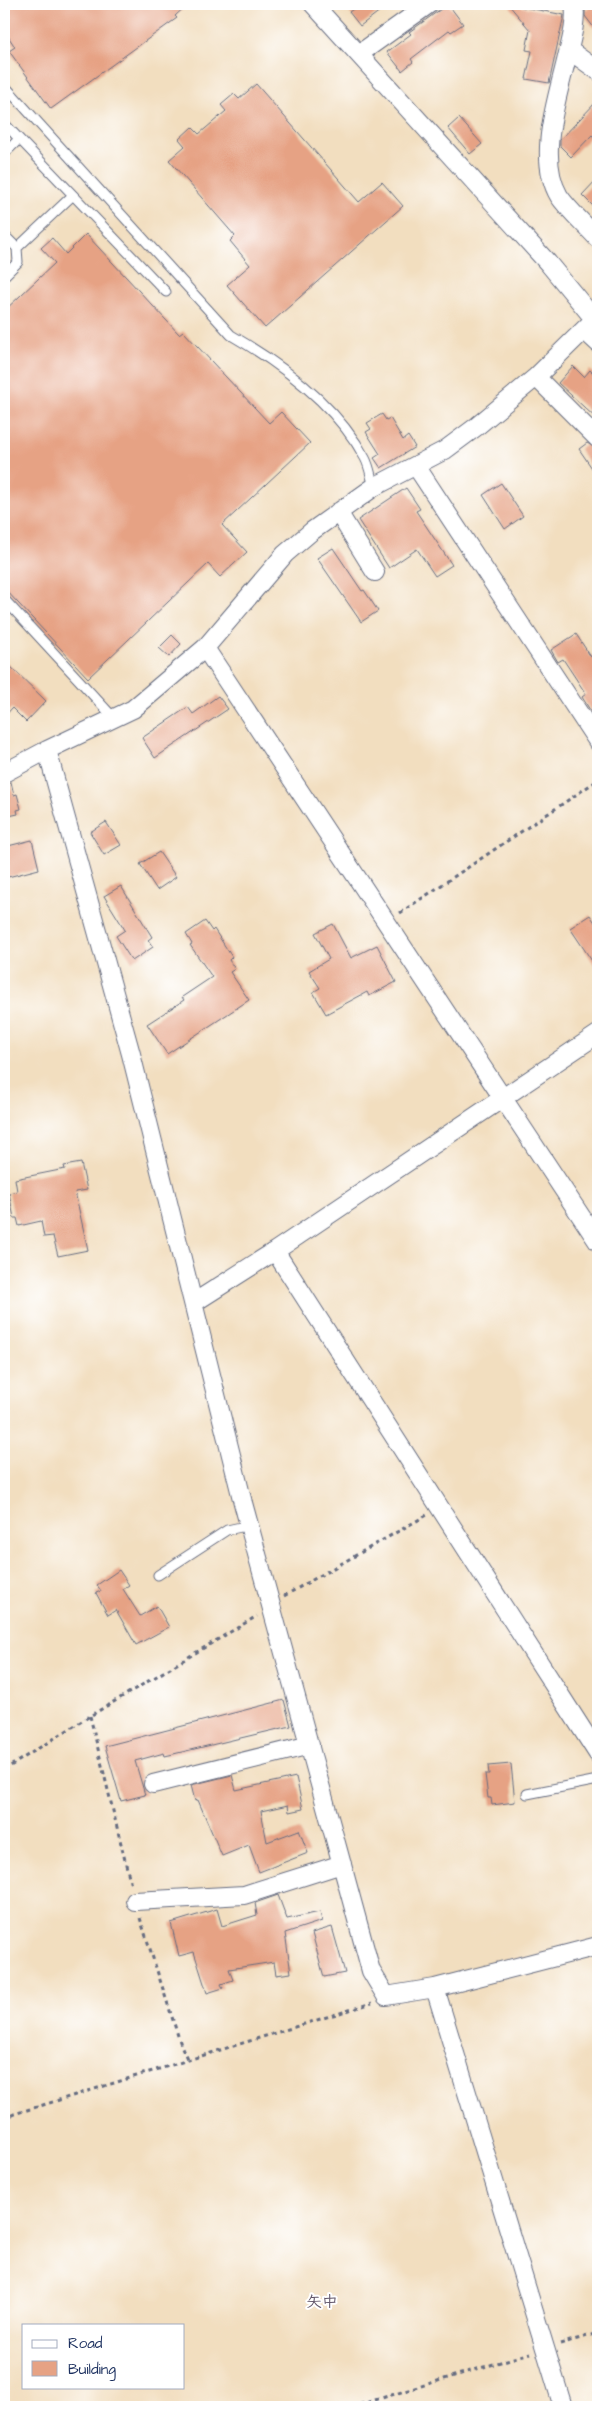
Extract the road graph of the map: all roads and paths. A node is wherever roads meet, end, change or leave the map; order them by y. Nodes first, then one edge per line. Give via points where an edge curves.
1 (313, 4) edge
2 (429, 4) edge
3 (574, 4) edge
4 (568, 50) junction
5 (359, 54) junction
6 (598, 71) edge
7 (4, 85) edge
8 (4, 123) edge
9 (19, 139) junction
10 (4, 154) edge
11 (73, 195) junction
12 (4, 235) edge
13 (598, 239) edge
14 (17, 248) junction
15 (4, 276) edge
16 (166, 292) dead end
17 (592, 322) edge
18 (598, 343) edge
19 (536, 377) junction
20 (598, 439) edge
21 (416, 466) junction
22 (374, 487) junction
23 (338, 512) junction
24 (375, 572) dead end
25 (4, 599) edge
26 (205, 648) junction
27 (114, 718) junction
28 (598, 742) edge
29 (47, 750) junction
30 (4, 773) edge
31 (598, 780) edge
32 (387, 922) junction
33 (598, 1034) edge
34 (504, 1098) junction
35 (598, 1242) edge
36 (275, 1251) junction
37 (195, 1302) junction
38 (441, 1508) junction
39 (250, 1525) junction
40 (158, 1575) dead end
41 (272, 1607) junction
42 (310, 1745) junction
43 (598, 1754) edge
44 (4, 1770) edge
45 (598, 1780) edge
46 (153, 1784) dead end
47 (527, 1794) dead end
48 (342, 1864) junction
49 (135, 1901) dead end
50 (598, 1946) edge
51 (435, 1988) junction
52 (386, 1996) junction
53 (4, 2119) edge
54 (598, 2333) edge
55 (544, 2348) junction
56 (352, 2407) edge
57 (563, 2407) edge

1 - 5 street
2 - 5 street
3 - 4 street
4 - 6 street
4 - 13 street via 548,143 550,168 559,196
5 - 17 street via 548,263
7 - 22 lane via 231,335 284,370 348,432 366,460
8 - 9 lane
9 - 10 lane
9 - 11 lane
11 - 14 lane
11 - 16 lane
12 - 14 lane
14 - 15 lane via 18,262
17 - 18 street
17 - 19 street
19 - 20 street
19 - 21 street via 468,433
21 - 22 street
21 - 28 street
22 - 23 street
23 - 24 street
23 - 26 street via 285,554
25 - 27 lane
26 - 27 street via 133,708
26 - 32 street
27 - 29 street
29 - 30 street
29 - 37 street
31 - 32 path
32 - 34 street
33 - 34 street
34 - 35 street
34 - 36 street
36 - 37 street
36 - 38 street
37 - 39 street
38 - 41 path via 285,1595
38 - 43 street
39 - 40 lane via 227,1530
39 - 41 street
41 - 42 street
41 - 44 path
42 - 46 street
42 - 48 street
45 - 47 lane
48 - 49 street via 244,1895
48 - 52 street via 371,1971
50 - 51 street
51 - 52 street
51 - 55 street
52 - 53 path via 368,2005
54 - 55 path
55 - 56 path
55 - 57 street

